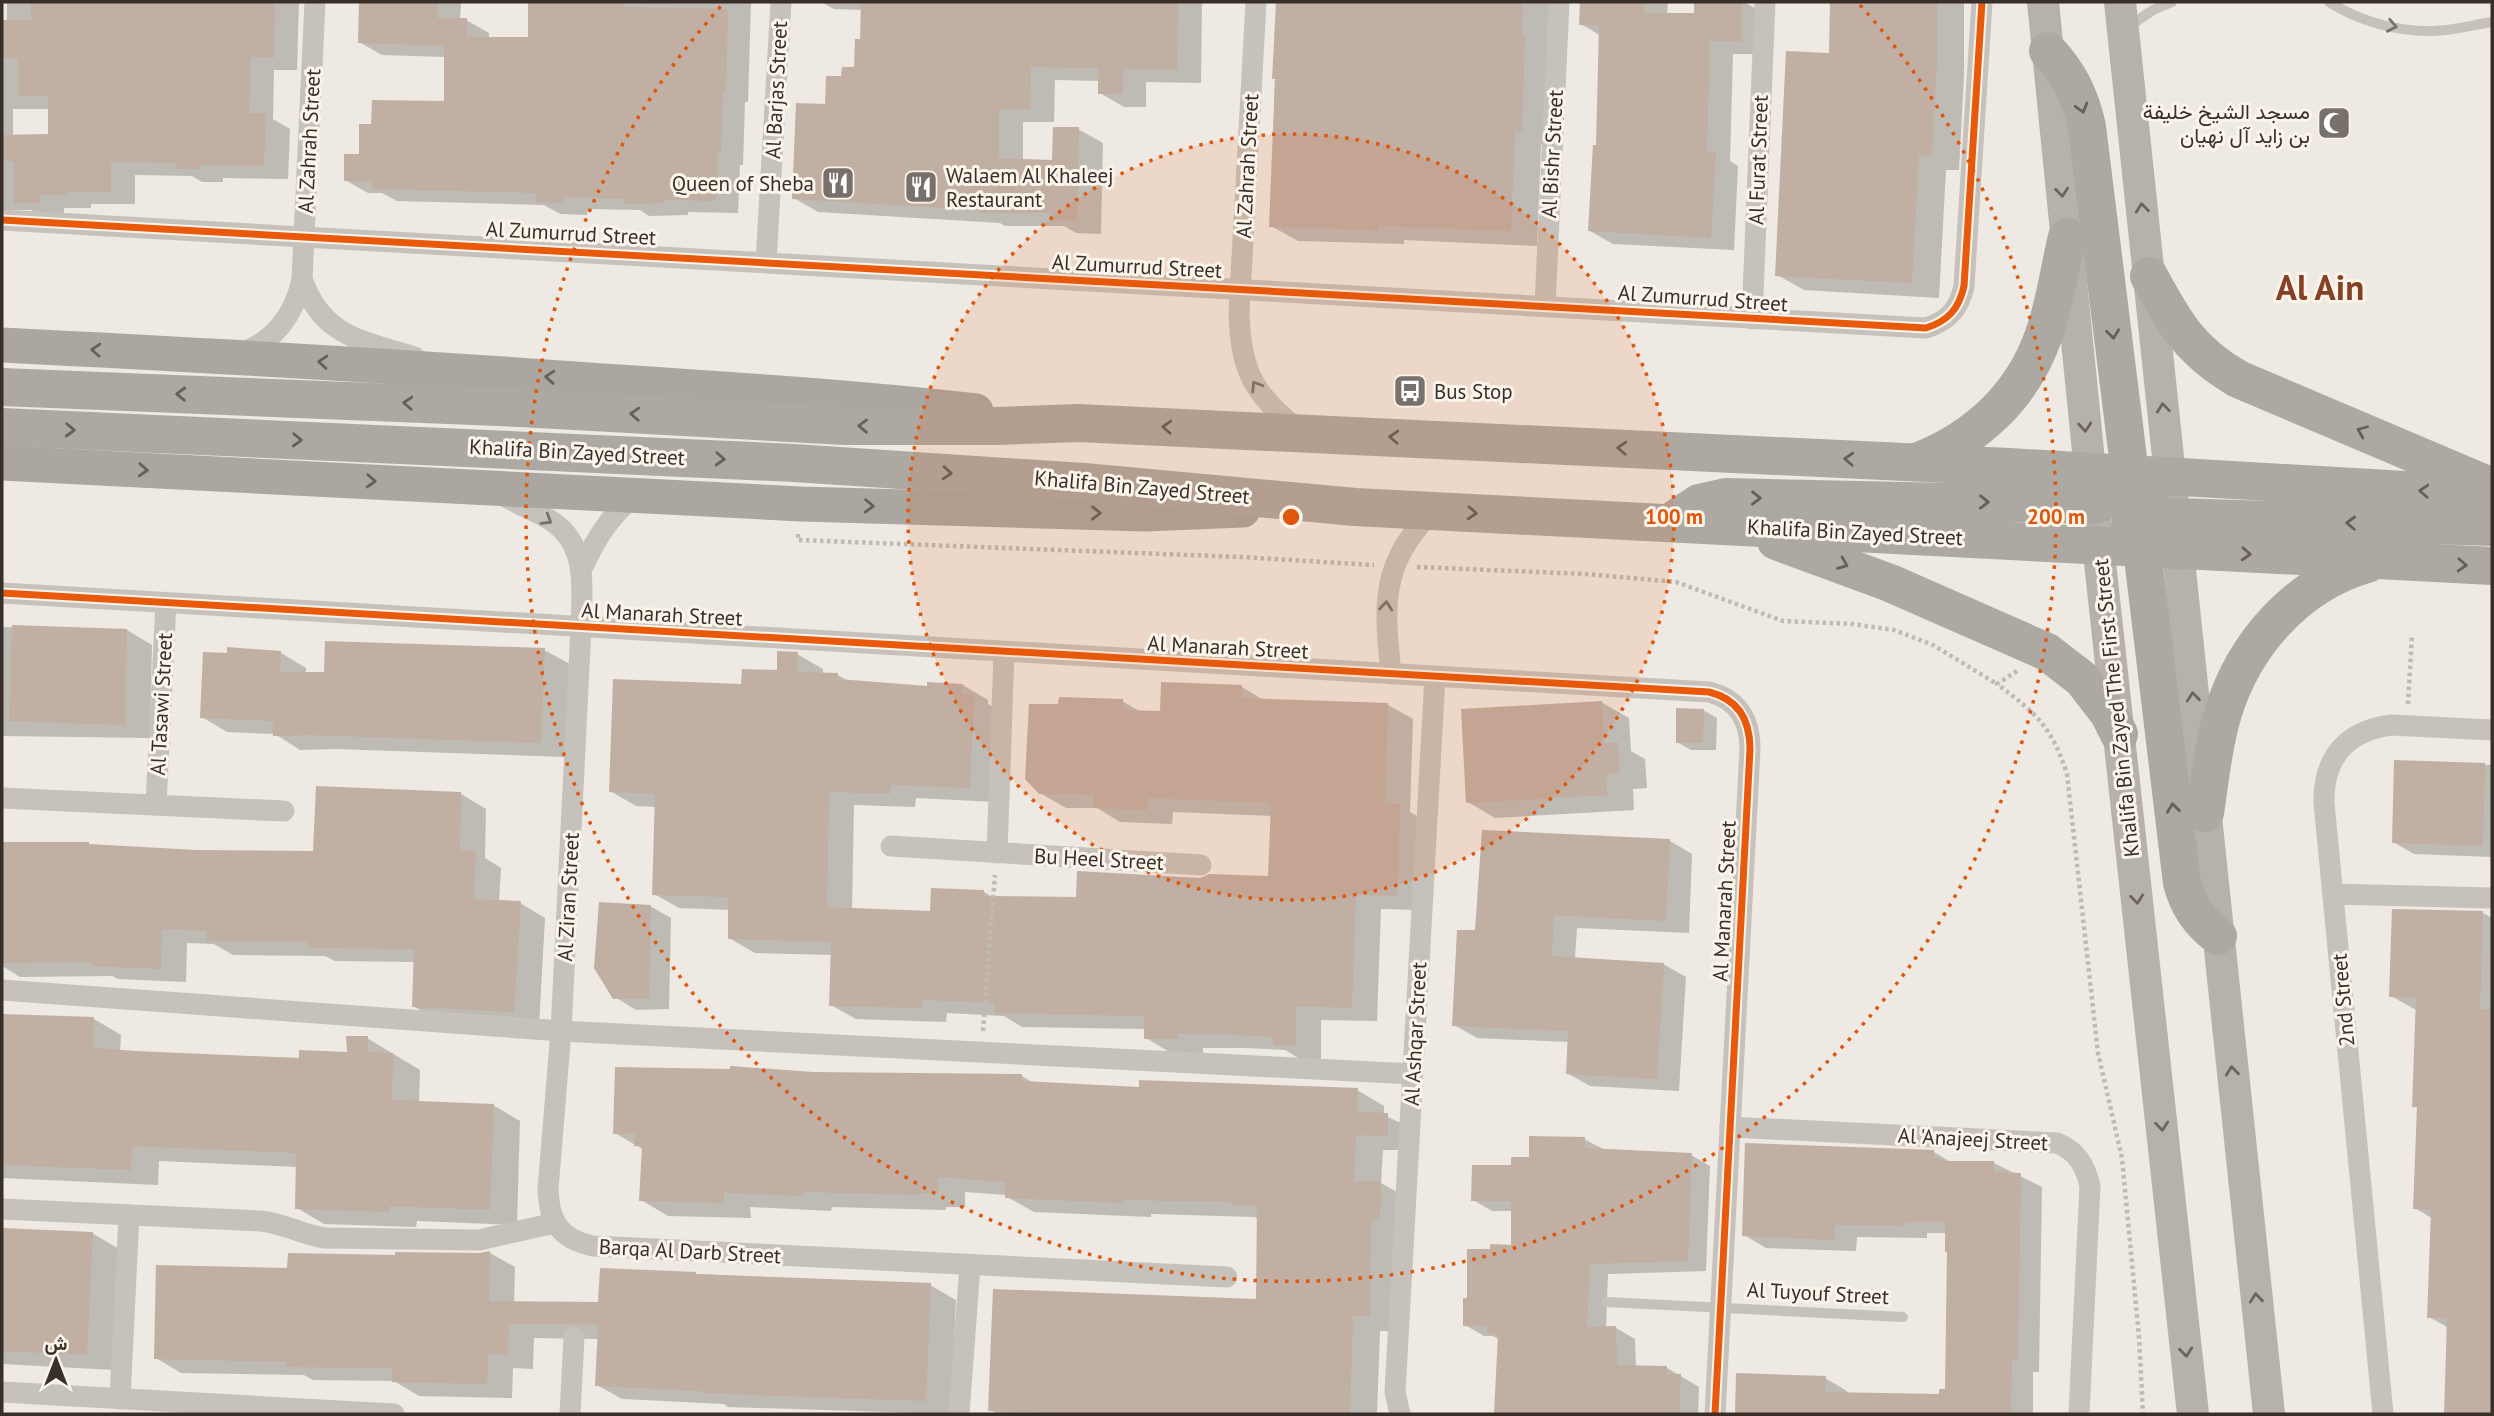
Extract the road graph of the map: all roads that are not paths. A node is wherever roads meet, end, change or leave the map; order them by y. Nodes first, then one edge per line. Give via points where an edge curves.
1 (315, 2) edge
2 (781, 2) edge
3 (1256, 2) edge
4 (1559, 2) edge
5 (1765, 2) edge
6 (1982, 2) edge
7 (2043, 2) edge
8 (2172, 2) edge
9 (2334, 4) edge
10 (2121, 16) edge
11 (2492, 22) edge
12 (2048, 51) junction
13 (2, 220) edge
14 (305, 237) junction
15 (2067, 237) junction
16 (766, 262) junction
17 (2149, 276) junction
18 (302, 279) junction
19 (1240, 290) junction
20 (1545, 306) junction
21 (1752, 319) junction
22 (2, 345) edge
23 (230, 356) junction
24 (460, 370) junction
25 (2, 387) edge
26 (1078, 423) junction
27 (2, 427) edge
28 (1304, 433) junction
29 (1917, 462) junction
30 (2, 463) edge
31 (2492, 487) edge
32 (493, 488) junction
33 (638, 494) junction
34 (2492, 495) edge
35 (1355, 507) junction
36 (2138, 508) junction
37 (1432, 511) junction
38 (1670, 522) junction
39 (1732, 526) junction
40 (2492, 527) edge
41 (2098, 545) junction
42 (2383, 560) junction
43 (2492, 566) edge
44 (582, 569) junction
45 (2, 593) edge
46 (166, 603) junction
47 (582, 627) junction
48 (1004, 652) junction
49 (1391, 674) junction
50 (1435, 677) junction
51 (2492, 730) edge
52 (2119, 734) junction
53 (2, 798) edge
54 (156, 805) junction
55 (284, 811) dead end
56 (2205, 813) junction
57 (891, 846) dead end
58 (997, 853) junction
59 (1201, 865) dead end
60 (2333, 894) junction
61 (2492, 898) edge
62 (2218, 936) junction
63 (2, 990) edge
64 (561, 1031) junction
65 (1413, 1074) junction
66 (1730, 1127) junction
67 (2, 1209) edge
68 (129, 1215) junction
69 (555, 1223) junction
70 (970, 1266) junction
71 (1227, 1277) dead end
72 (1606, 1302) dead end
73 (1721, 1308) junction
74 (1903, 1317) dead end
75 (575, 1337) dead end
76 (2, 1392) edge
77 (1395, 1392) junction
78 (120, 1399) junction
79 (267, 1411) edge
80 (394, 1414) edge
81 (570, 1414) edge
82 (959, 1414) edge
83 (1383, 1414) edge
84 (1400, 1414) edge
85 (1715, 1414) edge
86 (2079, 1414) edge
87 (2193, 1414) edge
88 (2269, 1414) edge
89 (2383, 1414) edge

1 - 14 street, Al Zahrah Street
2 - 16 street, Al Barjas Street
3 - 19 street, Al Zahrah Street
4 - 20 street, Al Bishr Street
5 - 21 street, Al Furat Street
6 - 21 street, Al Zumurrud Street via 1964,286 1955,309 1926,328
7 - 12 main road
8 - 10 lane via 2146,15
9 -> 11 lane via 2376,23 2434,32
17 -> 10 main road
12 -> 15 main road
12 -> 36 highway via 2074,87 2087,127
13 - 14 street, Al Zumurrud Street
14 - 16 street, Al Zumurrud Street
14 - 18 street, Al Zahrah Street
15 - 29 highway via 2044,336 2024,377 2006,403 1974,432
15 -> 36 main road
16 - 19 street, Al Zumurrud Street
31 -> 17 highway via 2221,369 2176,325
36 -> 17 main road
18 - 23 street, Al Zahrah Street via 293,310 272,335
18 - 24 street via 315,308 337,330
19 - 20 street, Al Zumurrud Street
28 -> 19 street, Al Zahrah Street via 1264,399 1248,373 1240,337
20 - 21 street, Al Zumurrud Street
23 -> 22 main road
24 -> 23 main road
26 -> 24 main road via 802,395
26 -> 25 highway, Khalifa Bin Zayed Street via 845,426
28 -> 26 highway, Khalifa Bin Zayed Street
27 -> 35 highway, Khalifa Bin Zayed Street via 794,463 1084,482
29 -> 28 highway, Khalifa Bin Zayed Street
29 - 36 highway, Khalifa Bin Zayed Street
30 -> 32 main road
32 - 33 main road
32 -> 44 street, Al Ziran Street via 564,531
33 -> 35 main road via 1133,514
33 - 44 street, Al Ziran Street via 611,518
34 -> 36 highway, Khalifa Bin Zayed Street
35 - 37 highway, Khalifa Bin Zayed Street
38 -> 36 highway via 1699,503 1726,497
40 -> 36 highway
36 - 41 highway, Khalifa Bin Zayed Street
36 -> 42 highway, Khalifa Bin Zayed Street
56 -> 36 main road
62 -> 36 highway via 2198,919 2182,883
37 -> 38 highway, Khalifa Bin Zayed Street
49 -> 37 street via 1385,618 1391,578 1407,542
38 - 39 highway, Khalifa Bin Zayed Street
39 - 41 highway, Khalifa Bin Zayed Street
39 -> 52 highway via 1867,573 2047,652 2082,679
41 - 52 main road, Khalifa Bin Zayed The First Street
42 -> 43 highway, Khalifa Bin Zayed Street
42 - 56 highway via 2317,586 2281,614 2263,637 2225,706
44 - 47 street, Al Ziran Street
45 - 46 street, Al Manarah Street
46 - 47 street, Al Manarah Street
46 - 54 street, Al Tasawi Street
47 - 48 street, Al Manarah Street
47 - 64 street, Al Ziran Street
48 - 49 street, Al Manarah Street
48 - 58 street
49 - 50 street, Al Manarah Street
50 - 65 street, Al Ashqar Street
50 - 66 street, Al Manarah Street via 1709,692 1738,708 1748,727 1750,749
51 - 60 street, 2nd Street via 2375,727 2348,741 2330,764 2324,790
52 -> 87 main road, Khalifa Bin Zayed The First Street
53 - 54 street, Al Tasawi Street
54 - 55 street, Al Tasawi Street
56 - 62 main road
57 - 58 street, Bu Heel Street
58 - 59 street, Bu Heel Street
60 - 61 street
60 - 89 street, 2nd Street
88 -> 62 main road
63 - 64 street
64 - 65 street
64 - 69 street, Al Ziran Street via 548,1189
65 - 77 street, Al Ashqar Street
66 - 73 street, Al Manarah Street
66 - 86 street, Al 'Anajeej Street via 2057,1143 2073,1152 2090,1186
67 - 68 street
68 - 69 street via 278,1222 325,1238 479,1240
68 - 78 street
69 - 70 street, Barqa Al Darb Street via 570,1239 593,1246
70 - 71 street, Barqa Al Darb Street
70 - 82 street
72 - 73 lane, Al Tuyouf Street
73 - 74 lane, Al Tuyouf Street
73 - 85 street, Al Manarah Street
75 - 81 street
76 - 78 street
77 - 83 street, Al Ashqar Street
77 - 84 street, Al Ashqar Street
78 - 79 street
79 - 80 street

